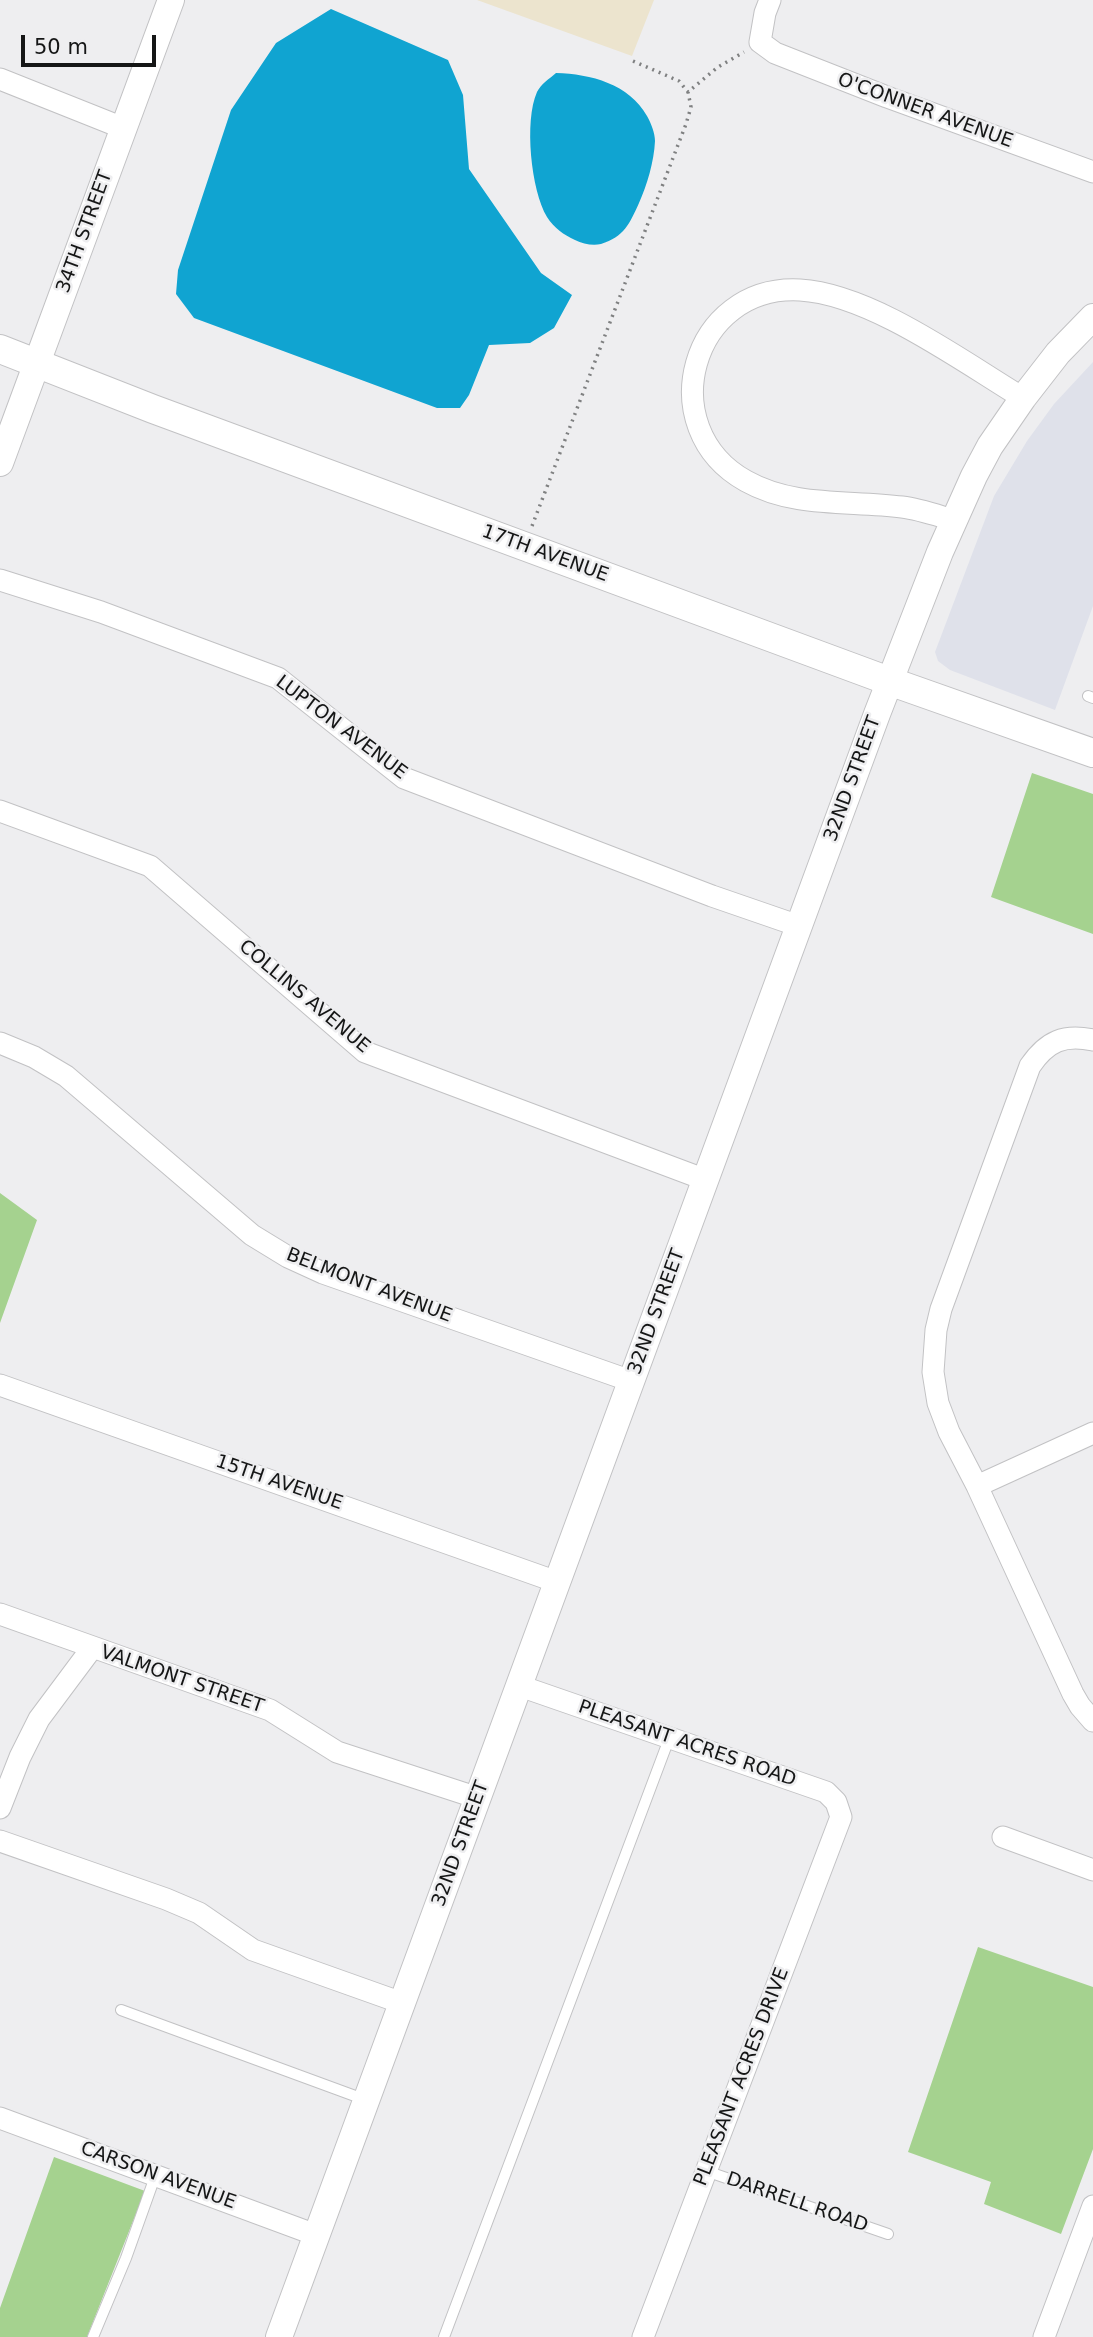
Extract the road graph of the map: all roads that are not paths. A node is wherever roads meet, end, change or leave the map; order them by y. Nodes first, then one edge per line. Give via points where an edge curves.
1 (170, 0) edge
2 (770, 0) edge
3 (0, 79) edge
4 (123, 128) junction
5 (1093, 172) edge
6 (1093, 317) edge
7 (0, 349) edge
8 (38, 363) junction
9 (1023, 398) junction
10 (0, 463) edge
11 (953, 520) junction
12 (0, 580) edge
13 (889, 681) junction
14 (1093, 753) edge
15 (0, 811) edge
16 (799, 926) junction
17 (1093, 1040) edge
18 (0, 1043) edge
19 (706, 1180) junction
20 (631, 1381) junction
21 (0, 1385) edge
22 (1093, 1433) edge
23 (977, 1486) junction
24 (557, 1582) junction
25 (0, 1614) edge
26 (92, 1648) junction
27 (520, 1686) junction
28 (1093, 1721) edge
29 (669, 1739) junction
30 (478, 1798) junction
31 (0, 1808) edge
32 (841, 1817) joint
33 (1003, 1837) dead end
34 (0, 1840) edge
35 (1093, 1870) edge
36 (402, 2003) junction
37 (121, 2011) dead end
38 (366, 2100) junction
39 (0, 2118) edge
40 (706, 2171) junction
41 (156, 2174) junction
42 (1093, 2206) edge
43 (316, 2235) junction
44 (888, 2235) dead end
45 (93, 2337) edge
46 (279, 2337) edge
47 (444, 2337) edge
48 (643, 2337) edge
49 (1044, 2337) edge

1 - 4 street, 34TH STREET
2 - 5 street, O'CONNER AVENUE via 760,42 775,53
3 - 4 street
4 - 8 street, 34TH STREET
6 - 9 street, 32ND STREET
7 - 8 main road, 17TH AVENUE
8 - 10 street, 34TH STREET
8 - 13 main road, 17TH AVENUE
9 - 11 street, 32ND STREET via 990,446
9 - 11 street via 881,314 819,293 785,290 753,297 727,315 705,340 694,369 692,399 699,431 728,470 759,487 804,500 899,506
11 - 13 street, 32ND STREET
12 - 16 street, LUPTON AVENUE via 278,678 404,778
13 - 14 main road, 17TH AVENUE
13 - 16 street, 32ND STREET
15 - 19 street, COLLINS AVENUE via 150,866 365,1052
16 - 19 street, 32ND STREET
17 - 23 street via 1077,1037 1055,1042 1030,1066 941,1309 933,1354 938,1403
18 - 20 street, BELMONT AVENUE via 66,1076 252,1235 288,1257
19 - 20 street, 32ND STREET
20 - 24 street, 32ND STREET
21 - 24 street, 15TH AVENUE
22 - 23 street
23 - 28 street via 1073,1694
24 - 27 street, 32ND STREET
25 - 26 street, VALMONT STREET
26 - 30 street, VALMONT STREET via 270,1710 337,1752
26 - 31 street via 39,1719
27 - 29 street, PLEASANT ACRES ROAD
27 - 30 street, 32ND STREET
29 - 32 street, PLEASANT ACRES ROAD via 825,1792 836,1802
29 - 47 lane
30 - 36 street, 32ND STREET
32 - 40 street, PLEASANT ACRES DRIVE
33 - 35 street
34 - 36 street via 166,1899 199,1913 253,1950
36 - 38 street, 32ND STREET
37 - 38 lane
38 - 43 street, 32ND STREET
39 - 41 street, CARSON AVENUE
40 - 44 lane, DARRELL ROAD
40 - 48 street, PLEASANT ACRES DRIVE
41 - 43 street, CARSON AVENUE
41 - 45 lane
42 - 49 street
43 - 46 street, 32ND STREET

